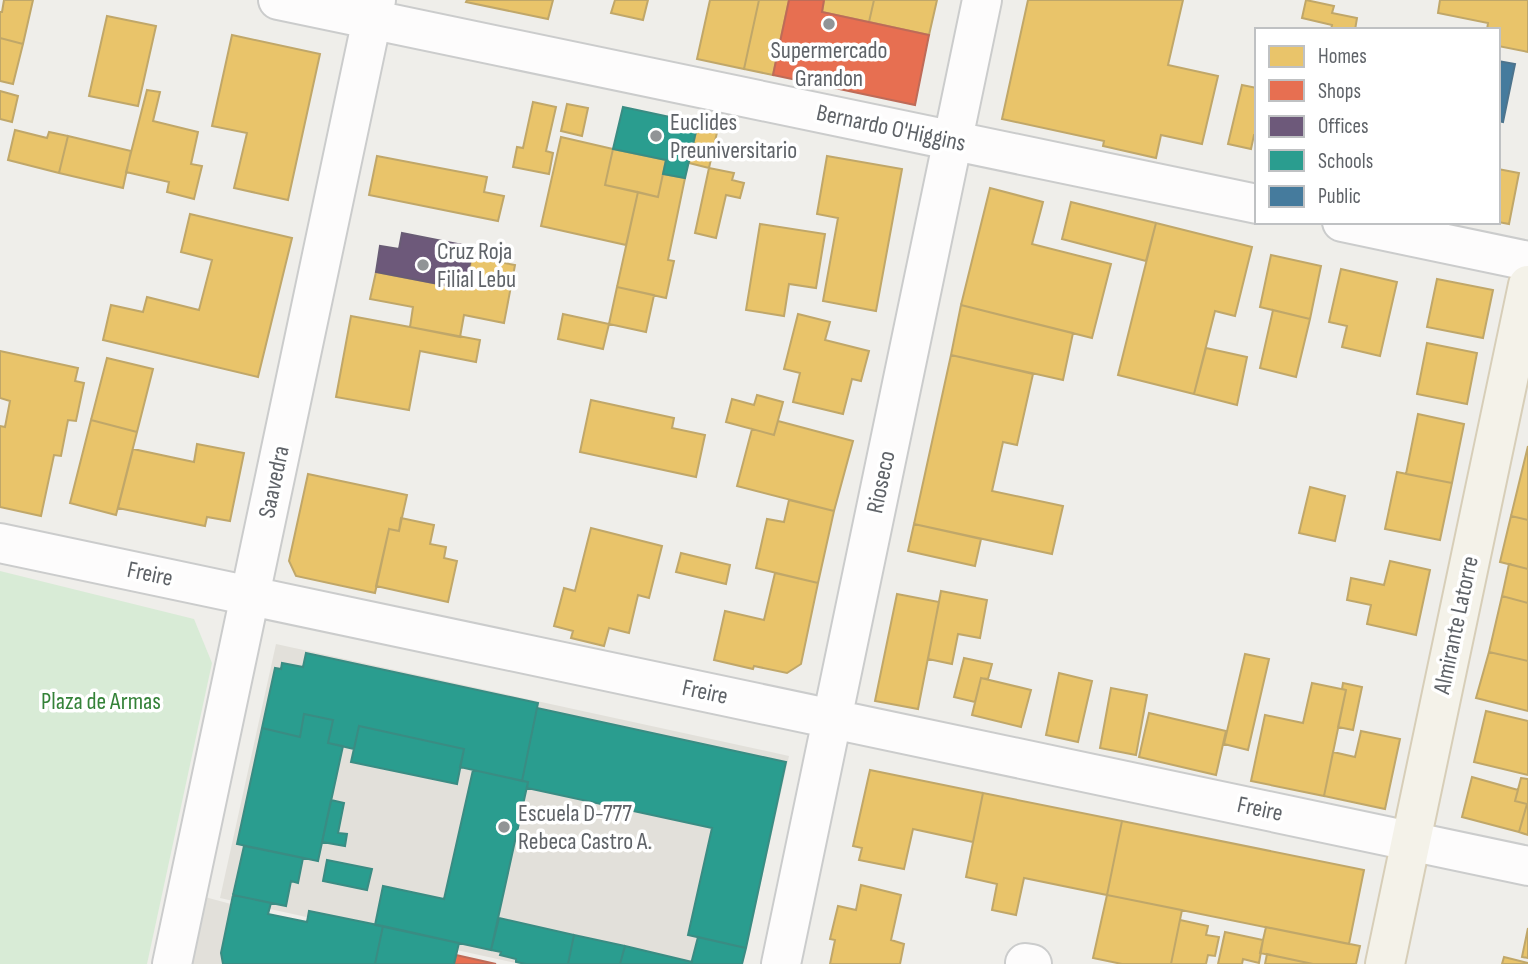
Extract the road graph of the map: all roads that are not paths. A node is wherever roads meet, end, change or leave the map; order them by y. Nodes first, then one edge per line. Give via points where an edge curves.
1 (278, 0) edge
2 (982, 0) edge
3 (374, 10) edge
4 (953, 141) junction
5 (1255, 204) edge
6 (1352, 224) edge
7 (1528, 261) edge
8 (1528, 285) edge
9 (0, 543) edge
10 (250, 595) junction
11 (832, 719) junction
12 (1410, 840) junction
13 (1528, 866) edge
14 (172, 964) edge
15 (781, 964) edge
16 (1385, 964) edge

1 - 3 street, Bernardo O'Higgins
2 - 4 street, Rioseco
3 - 4 street, Bernardo O'Higgins
3 - 10 street, Saavedra
4 - 5 street, Bernardo O'Higgins
4 - 11 street, Rioseco
6 - 7 street
8 - 12 main road, Almirante Latorre
9 - 10 street, Freire
10 - 11 street, Freire
10 - 14 street, Saavedra
11 - 12 street, Freire
11 - 15 street, Rioseco
12 - 13 street, Freire
12 - 16 main road, Almirante Latorre

